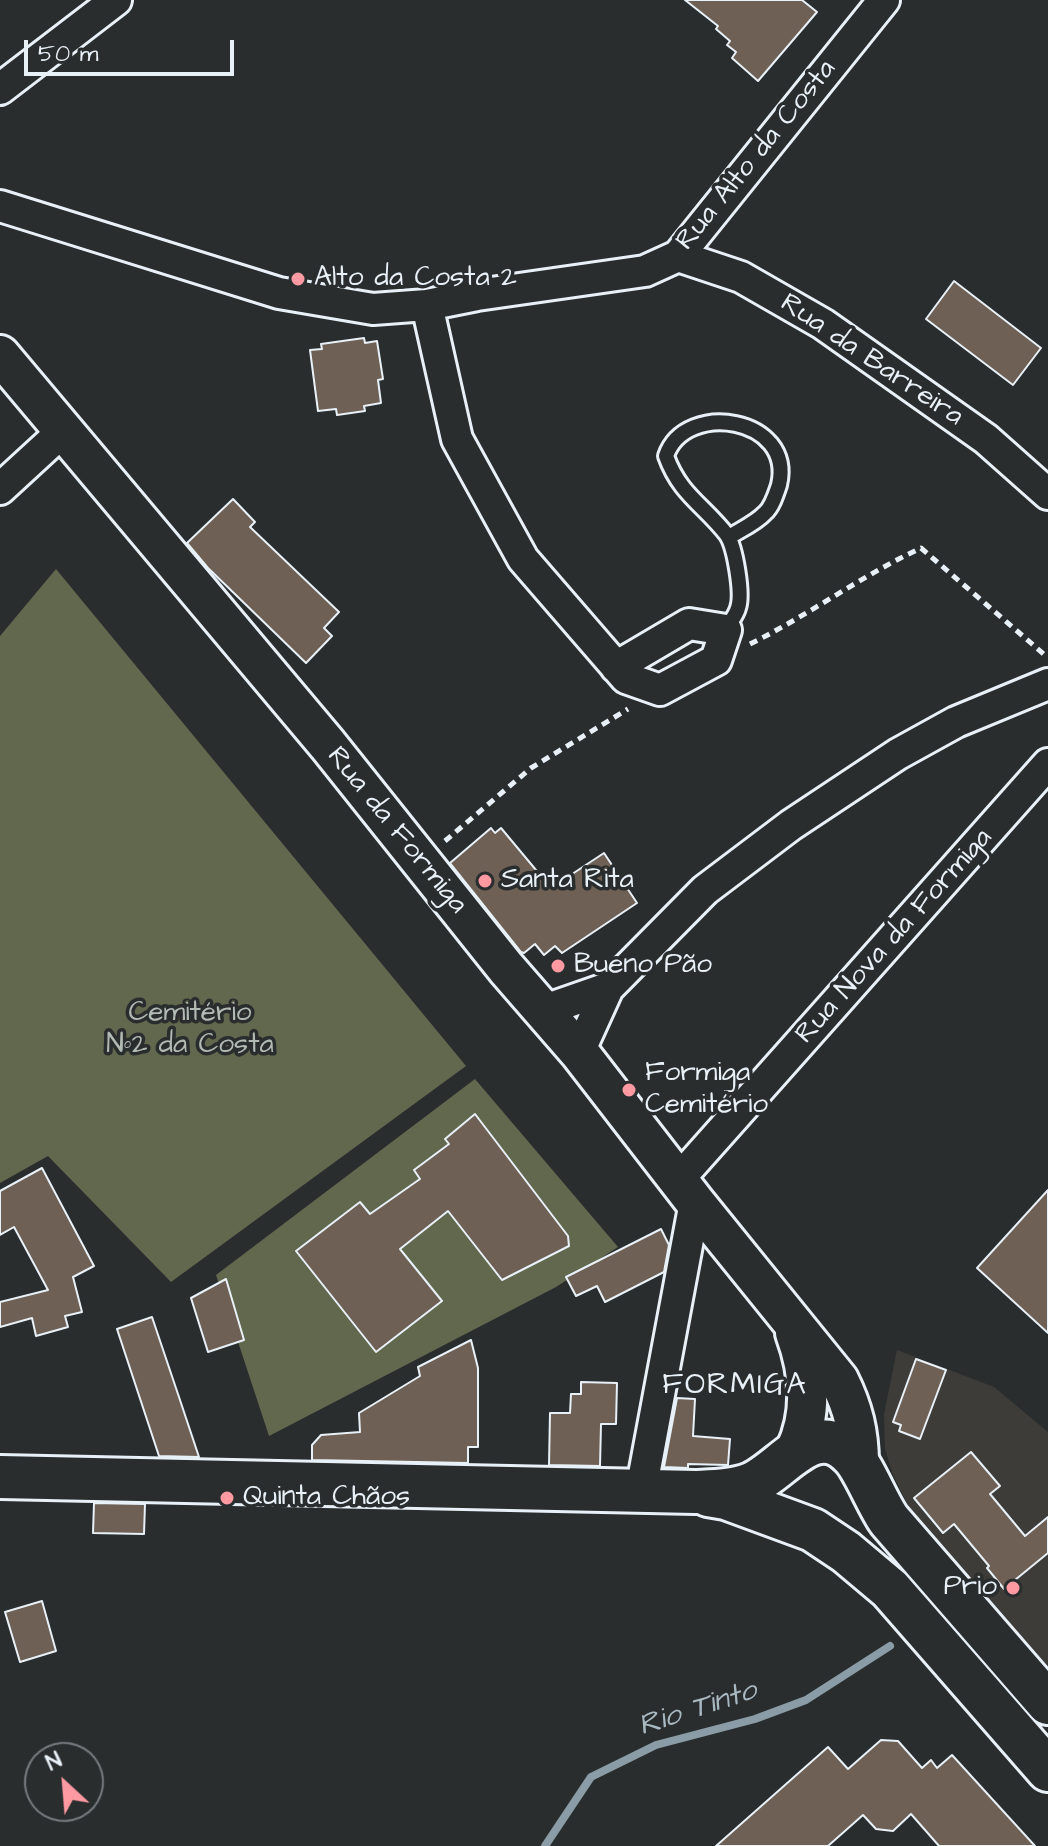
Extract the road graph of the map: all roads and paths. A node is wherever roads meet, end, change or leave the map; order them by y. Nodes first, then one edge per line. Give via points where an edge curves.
1 (116, 0) edge
2 (884, 0) edge
3 (0, 89) edge
4 (0, 206) edge
5 (678, 256) junction
6 (427, 305) junction
7 (0, 355) edge
8 (63, 431) junction
9 (0, 489) edge
10 (1048, 494) edge
11 (729, 537) junction
12 (726, 630) junction
13 (1048, 658) edge
14 (716, 660) junction
15 (616, 667) junction
16 (1048, 684) edge
17 (660, 690) junction
18 (1048, 764) edge
19 (420, 862) junction
20 (608, 988) junction
21 (542, 1011) junction
22 (579, 1052) junction
23 (686, 1191) junction
24 (784, 1313) junction
25 (790, 1456) junction
26 (862, 1471) junction
27 (0, 1477) edge
28 (641, 1491) junction
29 (695, 1492) junction
30 (806, 1528) junction
31 (1048, 1703) edge
32 (1011, 1728) junction
33 (1048, 1745) edge
34 (1048, 1770) edge

1 - 3 street
2 - 5 street, Rua Alto da Costa
4 - 6 street, Rua Alto da Costa via 279,293 373,309
5 - 6 street, Rua Alto da Costa via 645,271
5 - 10 street, Rua da Barreira via 741,277 823,324 986,439
6 - 15 street via 457,439 523,559
7 - 8 street, Rua da Formiga
8 - 9 street
8 - 19 street, Rua da Formiga via 289,697
11 - 11 lane via 691,499 666,456 681,435 700,425 749,426 770,444 781,468 766,513
11 - 12 lane via 739,607
12 - 14 street
12 - 15 street via 689,624
13 - 14 path via 921,548 880,567 792,624
14 - 17 street
15 - 17 street via 626,678
16 - 20 street via 956,722 791,825 705,890
17 - 19 path via 531,768
18 - 23 street, Rua Nova da Formiga
19 - 21 street, Rua da Formiga
20 - 21 street
20 - 22 street
21 - 22 street, Rua da Formiga
22 - 23 street, Rua da Formiga
23 - 24 street, Rua da Formiga
23 - 28 street
24 - 25 street, Rua da Formiga via 805,1366 807,1395 803,1434
24 - 26 street, Rua da Formiga via 839,1380 854,1413
25 - 26 main road via 808,1444 838,1445
25 - 29 main road via 749,1485
25 - 30 main road via 776,1490 788,1517
26 - 30 main road via 865,1492 853,1517 827,1530
26 - 31 main road via 889,1520 1012,1673
27 - 28 main road
28 - 29 main road
29 - 30 main road
30 - 32 main road via 871,1572 945,1640
32 - 33 street
32 - 34 main road

